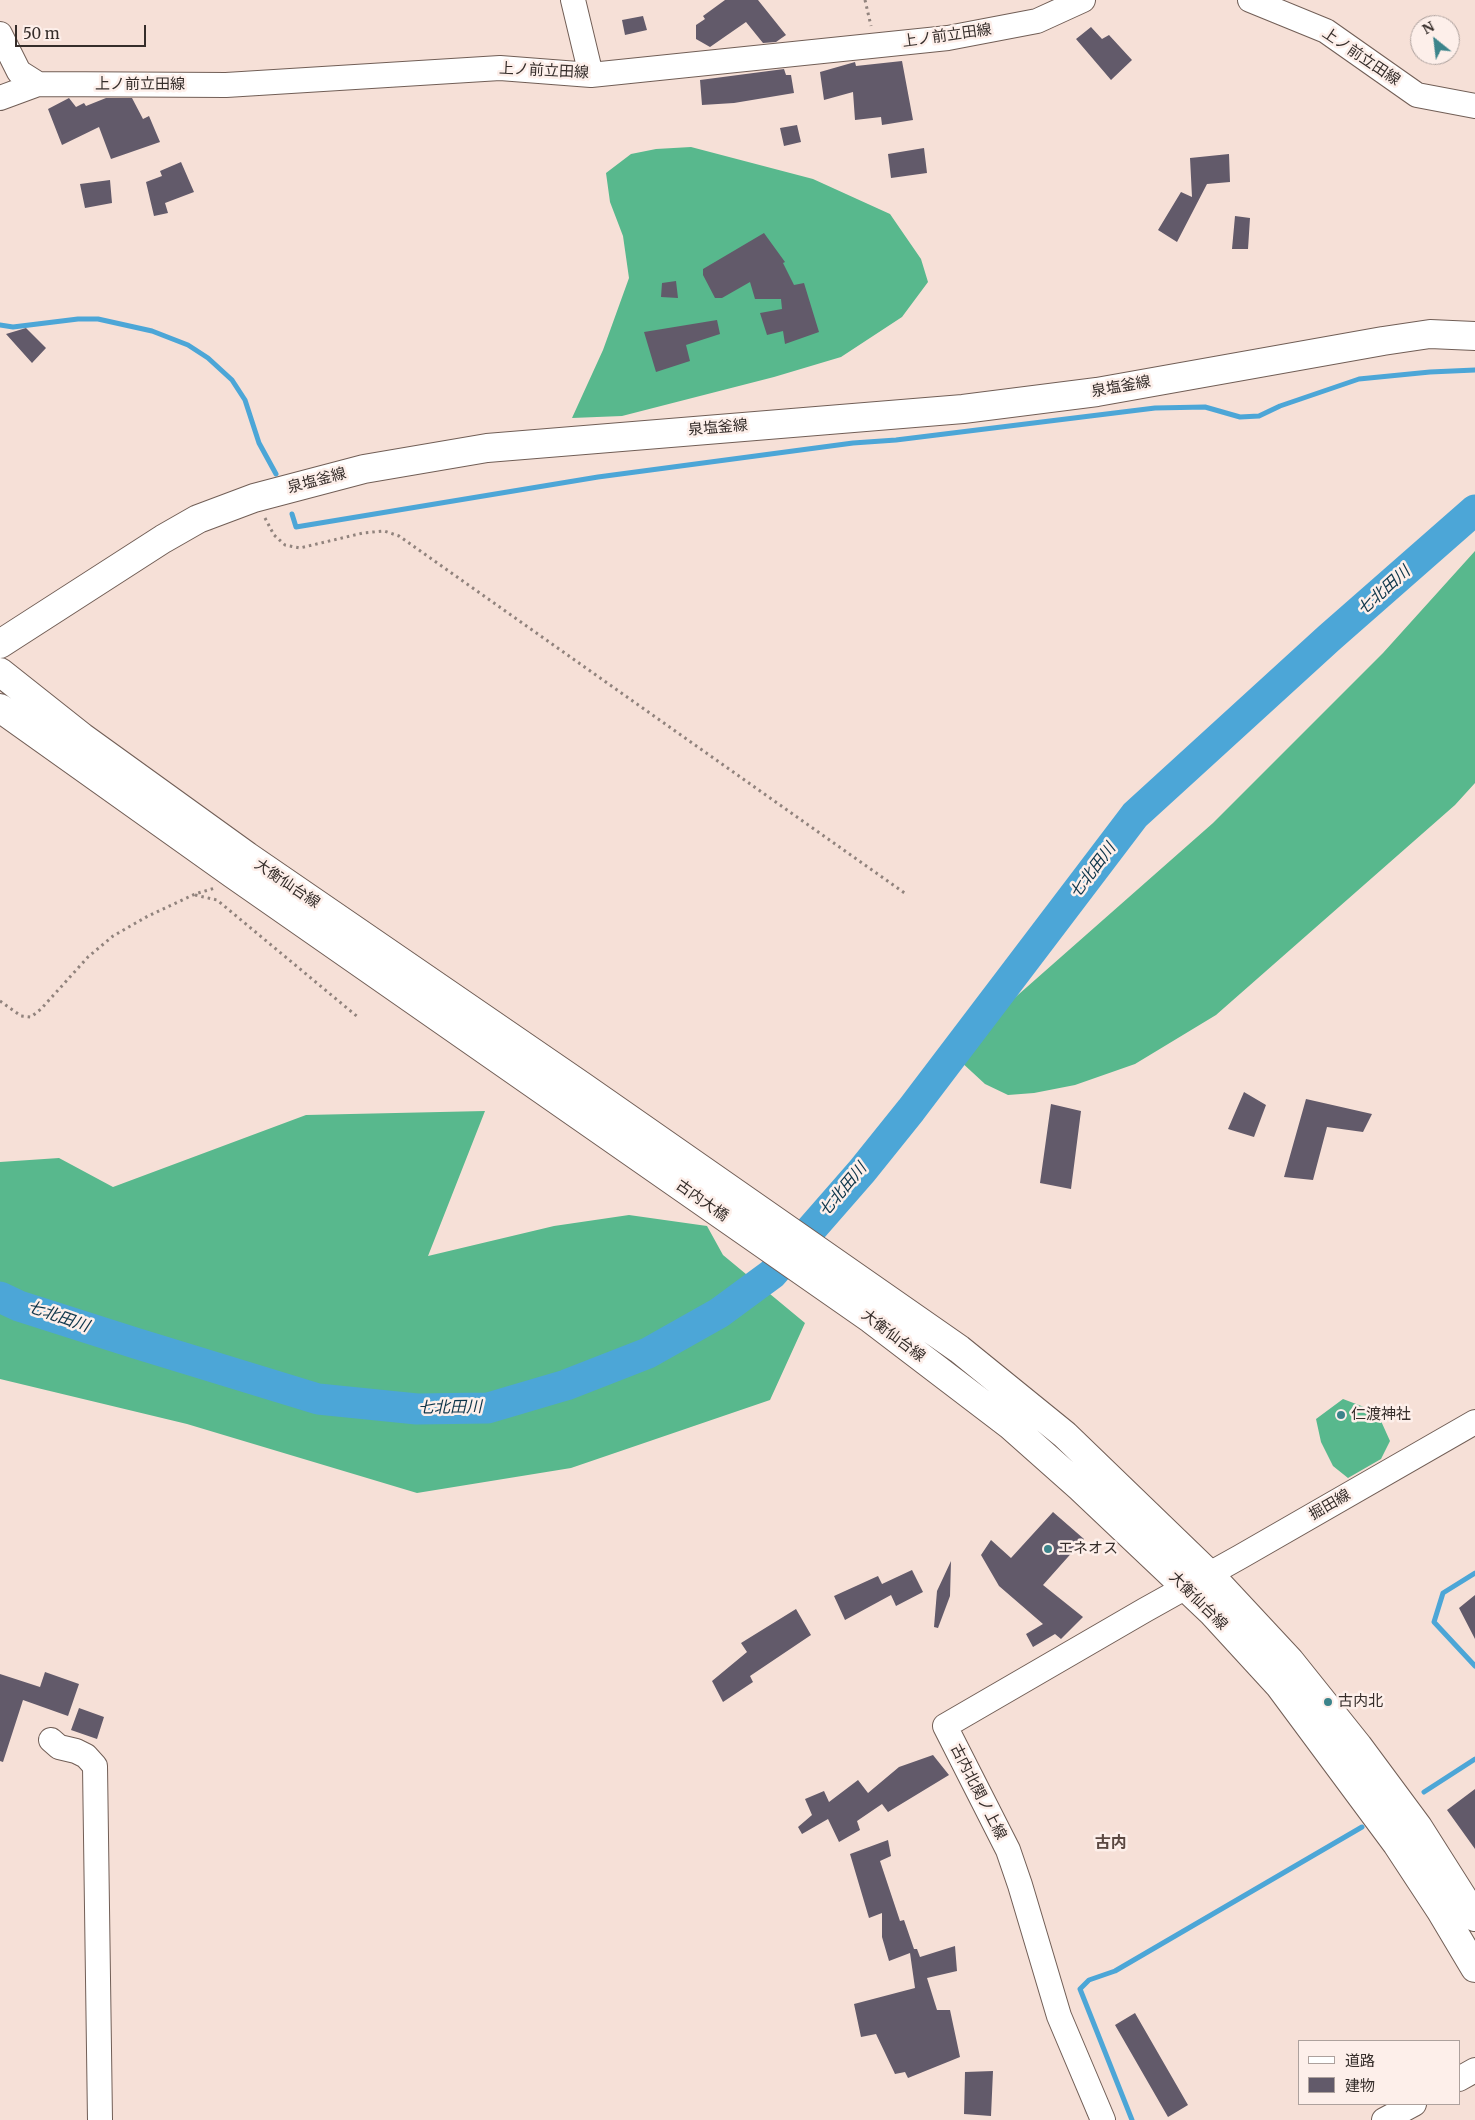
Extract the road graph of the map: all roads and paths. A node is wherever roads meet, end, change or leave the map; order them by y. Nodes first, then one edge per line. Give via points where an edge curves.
1 (573, 0) edge
2 (865, 0) edge
3 (1083, 0) edge
4 (1250, 0) edge
5 (0, 34) edge
6 (876, 45) junction
7 (590, 75) junction
8 (38, 84) junction
9 (0, 98) edge
10 (1475, 106) edge
11 (1475, 336) edge
12 (254, 498) junction
13 (0, 644) edge
14 (0, 672) edge
15 (0, 708) edge
16 (232, 874) junction
17 (195, 894) junction
18 (906, 894) dead end
19 (0, 1001) edge
20 (358, 1018) dead end
21 (582, 1086) joint
22 (557, 1099) joint
23 (863, 1281) joint
24 (847, 1302) joint
25 (878, 1308) junction
26 (1475, 1422) edge
27 (1209, 1574) junction
28 (1185, 1588) junction
29 (51, 1740) dead end
30 (1475, 1916) edge
31 (1475, 1968) edge
32 (1475, 2070) edge
33 (1460, 2078) edge
34 (1412, 2105) edge
35 (100, 2120) edge
36 (1103, 2120) edge
37 (1384, 2120) edge

1 - 7 street
2 - 6 path
3 - 6 street, 上ノ前立田線 via 1037,21 948,38
4 - 10 street, 上ノ前立田線 via 1326,32 1417,95
5 - 8 street via 19,72
6 - 7 street, 上ノ前立田線
7 - 8 street, 上ノ前立田線 via 500,68 226,84
8 - 9 street, 上ノ前立田線
11 - 12 main road, 泉塩釜線 via 1430,334 1097,392 962,409 487,448 364,469
12 - 13 main road, 泉塩釜線 via 198,520 163,539
12 - 18 path via 274,535 285,545 300,548 384,531 399,536
14 - 21 main road, 大衡仙台線 via 82,737 247,856
15 - 16 main road, 大衡仙台線
16 - 17 path via 220,885
16 - 22 main road, 大衡仙台線
17 - 19 path via 113,936 88,956 31,1017 21,1016
17 - 20 path via 217,900
21 - 23 main road, 古内大橋
22 - 24 main road, 古内大橋
23 - 25 main road, 大衡仙台線
24 - 25 main road, 大衡仙台線
25 - 27 main road, 大衡仙台線 via 959,1348 1065,1435
25 - 28 main road, 大衡仙台線 via 1081,1488
26 - 27 street, 掘田線
27 - 28 street, 掘田線
27 - 30 main road, 大衡仙台線 via 1290,1661 1358,1746 1418,1828
28 - 31 main road, 大衡仙台線 via 1212,1612 1290,1700 1397,1844
28 - 36 street, 古内北関ノ上線 via 945,1726 1008,1850 1059,2016
29 - 35 street via 59,1747 86,1756 94,1766
32 - 33 street
34 - 37 street

